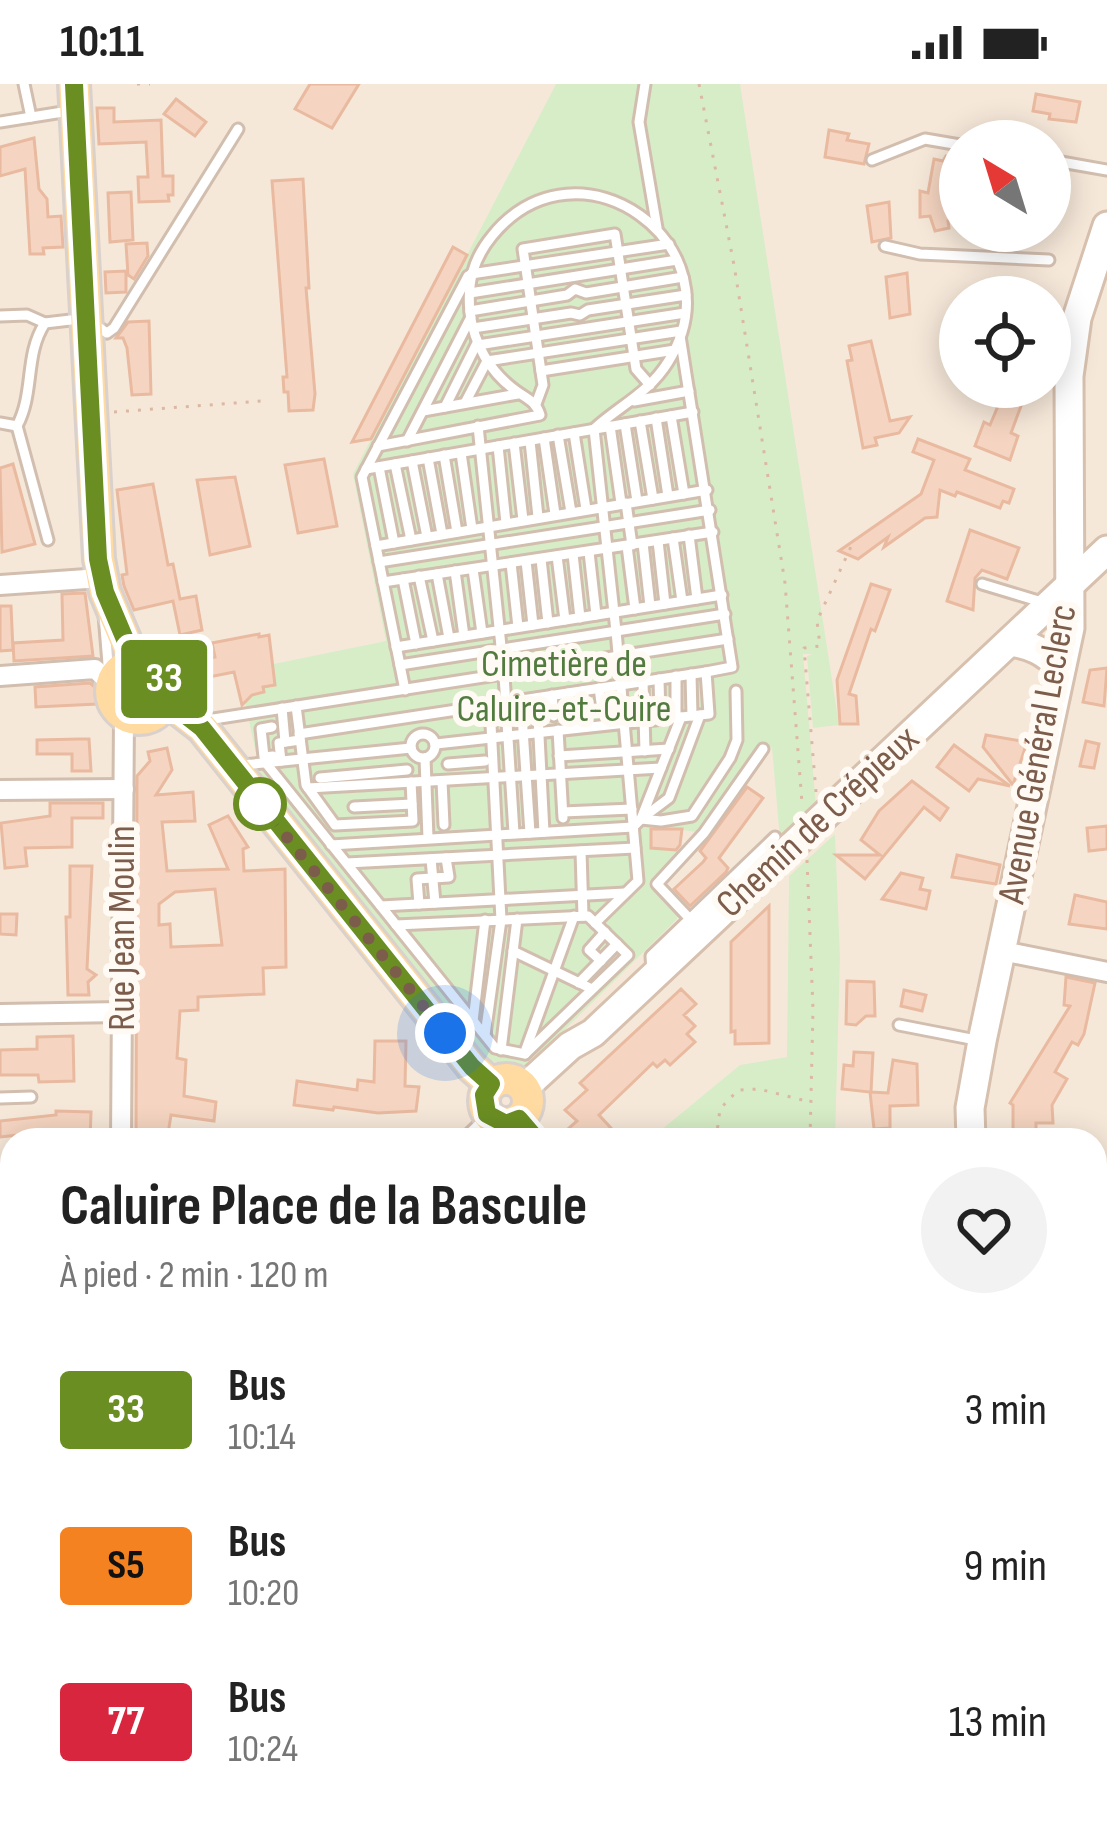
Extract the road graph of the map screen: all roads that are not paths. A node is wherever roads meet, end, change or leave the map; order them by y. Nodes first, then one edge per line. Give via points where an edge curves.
1 (24, 84) edge
2 (645, 84) edge
3 (74, 97) edge
4 (31, 117) junction
5 (0, 122) edge
6 (238, 129) dead end
7 (939, 141) edge
8 (872, 160) dead end
9 (1071, 164) edge
10 (1107, 170) edge
11 (1107, 226) edge
12 (657, 228) junction
13 (669, 244) junction
14 (885, 246) dead end
15 (618, 253) junction
16 (677, 260) junction
17 (1049, 260) dead end
18 (526, 266) junction
19 (620, 269) junction
20 (471, 272) junction
21 (574, 277) junction
22 (683, 277) junction
23 (528, 284) junction
24 (622, 287) junction
25 (576, 292) junction
26 (470, 293) junction
27 (686, 295) junction
28 (531, 301) junction
29 (625, 304) junction
30 (580, 312) junction
31 (685, 313) junction
32 (0, 316) edge
33 (85, 318) junction
34 (471, 319) junction
35 (533, 319) junction
36 (628, 322) junction
37 (45, 323) junction
38 (582, 329) junction
39 (680, 333) junction
40 (536, 336) junction
41 (631, 339) junction
42 (478, 344) junction
43 (675, 350) junction
44 (538, 353) junction
45 (633, 356) junction
46 (488, 361) junction
47 (541, 370) junction
48 (500, 376) junction
49 (650, 385) junction
50 (689, 391) junction
51 (520, 393) junction
52 (487, 399) junction
53 (634, 400) junction
54 (465, 403) junction
55 (536, 404) junction
56 (445, 407) junction
57 (423, 411) junction
58 (693, 412) junction
59 (671, 416) junction
60 (656, 418) junction
61 (640, 421) junction
62 (0, 423) edge
63 (626, 424) junction
64 (17, 426) junction
65 (610, 426) junction
66 (478, 427) junction
67 (593, 429) junction
68 (574, 433) junction
69 (558, 435) junction
70 (544, 438) junction
71 (530, 440) junction
72 (407, 441) junction
73 (514, 443) junction
74 (378, 446) junction
75 (498, 446) junction
76 (480, 449) junction
77 (461, 453) junction
78 (445, 455) junction
79 (428, 458) junction
80 (412, 461) junction
81 (395, 464) junction
82 (379, 467) junction
83 (366, 469) junction
84 (707, 490) junction
85 (684, 494) junction
86 (668, 496) junction
87 (652, 499) junction
88 (628, 502) junction
89 (604, 506) junction
90 (579, 510) junction
91 (710, 510) junction
92 (555, 514) junction
93 (538, 518) junction
94 (523, 520) junction
95 (506, 523) junction
96 (629, 523) junction
97 (488, 526) junction
98 (606, 526) junction
99 (472, 529) junction
100 (583, 530) junction
101 (457, 532) junction
102 (713, 532) junction
103 (442, 534) junction
104 (689, 536) junction
105 (427, 537) junction
106 (673, 538) junction
107 (48, 540) dead end
108 (411, 540) junction
109 (658, 541) junction
110 (394, 543) junction
111 (490, 544) junction
112 (634, 544) junction
113 (376, 546) junction
114 (608, 548) junction
115 (1107, 550) edge
116 (588, 552) junction
117 (572, 554) junction
118 (556, 556) junction
119 (541, 559) junction
120 (526, 561) junction
121 (379, 562) junction
122 (511, 563) junction
123 (493, 566) junction
124 (473, 569) junction
125 (455, 571) junction
126 (437, 574) junction
127 (419, 576) junction
128 (403, 579) junction
129 (383, 581) junction
130 (982, 584) dead end
131 (0, 585) edge
132 (103, 585) junction
133 (722, 595) junction
134 (1059, 596) junction
135 (697, 599) junction
136 (682, 601) junction
137 (665, 604) junction
138 (650, 606) junction
139 (635, 609) junction
140 (614, 612) junction
141 (724, 614) junction
142 (596, 615) junction
143 (580, 618) junction
144 (565, 620) junction
145 (548, 622) junction
146 (533, 625) junction
147 (518, 627) junction
148 (499, 631) junction
149 (616, 631) junction
150 (482, 633) junction
151 (464, 636) junction
152 (449, 638) junction
153 (728, 639) junction
154 (433, 641) junction
155 (1010, 642) junction
156 (416, 644) junction
157 (396, 647) junction
158 (501, 649) junction
159 (619, 656) junction
160 (400, 665) junction
161 (1061, 668) junction
162 (706, 672) junction
163 (123, 674) junction
164 (692, 674) junction
165 (504, 675) junction
166 (0, 676) edge
167 (676, 676) junction
168 (659, 679) junction
169 (643, 682) junction
170 (622, 685) junction
171 (599, 688) junction
172 (409, 689) junction
173 (583, 691) junction
174 (736, 691) dead end
175 (568, 693) junction
176 (552, 695) junction
177 (536, 698) junction
178 (166, 700) junction
179 (521, 700) junction
180 (506, 703) junction
181 (490, 705) junction
182 (296, 706) junction
183 (475, 707) junction
184 (276, 709) junction
185 (459, 710) junction
186 (602, 710) dead end
187 (586, 711) dead end
188 (569, 714) dead end
189 (124, 716) junction
190 (419, 716) junction
191 (554, 716) dead end
192 (687, 717) junction
193 (661, 719) junction
194 (196, 721) junction
195 (644, 721) junction
196 (477, 723) dead end
197 (625, 723) junction
198 (461, 724) dead end
199 (558, 730) junction
200 (540, 732) junction
201 (422, 733) junction
202 (523, 734) junction
203 (508, 736) junction
204 (300, 737) junction
205 (493, 738) junction
206 (436, 744) junction
207 (277, 748) junction
208 (411, 748) junction
209 (763, 748) dead end
210 (669, 749) junction
211 (645, 751) junction
212 (628, 752) junction
213 (560, 756) junction
214 (303, 758) junction
215 (425, 758) junction
216 (484, 760) dead end
217 (265, 762) junction
218 (467, 762) junction
219 (448, 764) dead end
220 (232, 766) junction
221 (661, 768) junction
222 (407, 770) dead end
223 (629, 770) junction
224 (561, 774) junction
225 (542, 775) junction
226 (526, 776) junction
227 (511, 777) junction
228 (320, 778) dead end
229 (382, 778) junction
230 (496, 778) junction
231 (469, 779) junction
232 (442, 781) junction
233 (411, 782) junction
234 (426, 782) junction
235 (307, 787) junction
236 (124, 789) junction
237 (0, 790) edge
238 (287, 790) junction
239 (412, 804) junction
240 (354, 807) dead end
241 (427, 807) junction
242 (443, 807) junction
243 (632, 809) junction
244 (638, 823) junction
245 (444, 825) dead end
246 (544, 832) junction
247 (514, 833) junction
248 (530, 833) junction
249 (499, 834) junction
250 (776, 837) dead end
251 (428, 838) junction
252 (331, 844) junction
253 (635, 848) junction
254 (581, 851) junction
255 (500, 855) junction
256 (446, 858) junction
257 (431, 859) junction
258 (346, 863) junction
259 (433, 878) junction
260 (625, 893) junction
261 (582, 896) junction
262 (502, 900) junction
263 (435, 903) junction
264 (419, 904) junction
265 (380, 906) junction
266 (579, 916) junction
267 (689, 918) junction
268 (517, 919) junction
269 (485, 920) junction
270 (501, 920) junction
271 (596, 923) junction
272 (396, 925) junction
273 (605, 932) junction
274 (617, 944) junction
275 (512, 951) junction
276 (1002, 951) junction
277 (601, 961) junction
278 (554, 971) junction
279 (1107, 972) edge
280 (652, 977) junction
281 (579, 983) junction
282 (592, 989) junction
283 (122, 1012) junction
284 (0, 1014) edge
285 (473, 1021) junction
286 (899, 1024) dead end
287 (485, 1035) junction
288 (982, 1042) junction
289 (501, 1049) junction
290 (524, 1054) junction
291 (491, 1084) junction
292 (524, 1088) junction
293 (32, 1097) dead end
294 (0, 1098) edge
295 (121, 1128) edge
296 (503, 1128) edge
297 (505, 1128) edge
298 (971, 1128) edge

1 - 4 lane
2 - 12 lane via 639,122
3 - 4 lane
3 - 33 main road
4 - 5 lane
6 - 33 lane via 114,328 107,333
7 - 8 lane via 925,139
9 - 10 lane
11 - 134 main road, Avenue Général Leclerc via 1077,318 1069,376
12 - 13 lane
12 - 20 lane via 623,203 561,195 500,226
13 - 15 lane
13 - 16 lane
14 - 17 lane
15 - 18 lane
15 - 18 lane via 615,234 523,249
15 - 19 lane
16 - 19 lane
16 - 22 lane
18 - 20 lane
18 - 23 lane
19 - 21 lane
19 - 24 lane
20 - 26 lane
20 - 74 lane
21 - 23 lane
21 - 25 lane
22 - 24 lane
22 - 27 lane
23 - 26 lane
23 - 28 lane
24 - 25 lane
24 - 29 lane
25 - 28 lane
25 - 30 lane
25 - 30 lane
26 - 34 lane
27 - 29 lane
27 - 31 lane
28 - 34 lane
28 - 35 lane
29 - 30 lane
29 - 36 lane
30 - 35 lane
30 - 38 lane
31 - 36 lane
31 - 39 lane
32 - 37 lane
33 - 37 lane
33 - 132 main road
34 - 35 lane
34 - 42 lane
34 - 57 lane
35 - 40 lane
36 - 38 lane
36 - 41 lane
37 - 64 lane via 32,344 27,407
38 - 40 lane
39 - 41 lane
39 - 43 lane
39 - 50 lane
40 - 42 lane
40 - 44 lane
41 - 44 lane
41 - 45 lane
42 - 46 lane
42 - 56 lane
43 - 45 lane
43 - 49 lane
44 - 46 lane
44 - 47 lane
45 - 47 lane
45 - 49 lane
46 - 48 lane
46 - 54 lane
47 - 55 lane
48 - 51 lane
48 - 52 lane
49 - 53 lane
50 - 53 lane
50 - 58 lane
51 - 52 lane
51 - 55 lane
52 - 54 lane
53 - 67 lane
54 - 56 lane
55 - 66 lane via 540,415
56 - 57 lane
57 - 72 lane
58 - 59 lane
58 - 84 lane
59 - 60 lane
59 - 85 lane
60 - 61 lane
60 - 86 lane
61 - 63 lane
61 - 87 lane
62 - 64 lane
63 - 65 lane
63 - 88 lane
64 - 107 lane
65 - 67 lane
65 - 88 lane
66 - 72 lane
66 - 76 lane
67 - 68 lane
67 - 89 lane
68 - 69 lane
68 - 90 lane
69 - 70 lane
69 - 90 lane
70 - 71 lane
70 - 92 lane
71 - 73 lane
71 - 93 lane
72 - 74 lane
73 - 75 lane
73 - 94 lane
74 - 83 lane
75 - 76 lane
75 - 95 lane
76 - 77 lane
76 - 97 lane
77 - 78 lane
77 - 99 lane
78 - 79 lane
78 - 101 lane
79 - 80 lane
79 - 103 lane
80 - 81 lane
80 - 105 lane
81 - 82 lane
81 - 108 lane
82 - 83 lane
82 - 110 lane
83 - 113 lane
84 - 85 lane
84 - 91 lane
85 - 86 lane
86 - 87 lane
87 - 88 lane
88 - 89 lane
88 - 96 lane
89 - 90 lane
89 - 98 lane
90 - 92 lane
90 - 100 lane
91 - 96 lane
91 - 102 lane
92 - 93 lane
93 - 94 lane
94 - 95 lane
95 - 97 lane
96 - 98 lane
96 - 112 lane
97 - 99 lane
97 - 111 lane
98 - 100 lane
98 - 114 lane
99 - 101 lane
100 - 111 lane
100 - 116 lane
101 - 103 lane
102 - 104 lane
102 - 133 lane
103 - 105 lane
104 - 106 lane
104 - 135 lane
105 - 108 lane
106 - 109 lane
106 - 136 lane
108 - 110 lane
109 - 112 lane
109 - 137 lane
110 - 113 lane
111 - 121 lane
111 - 123 lane
112 - 114 lane
112 - 138 lane
112 - 139 lane
113 - 121 lane
114 - 116 lane
114 - 140 lane
115 - 134 main road, Chemin de Crépieux
116 - 117 lane
116 - 142 lane
117 - 118 lane
117 - 143 lane
118 - 119 lane
118 - 144 lane
119 - 120 lane
119 - 145 lane
120 - 122 lane
120 - 146 lane
121 - 129 lane
122 - 123 lane
122 - 147 lane
123 - 124 lane
123 - 148 lane
124 - 125 lane
124 - 150 lane
125 - 126 lane
125 - 151 lane
126 - 127 lane
126 - 152 lane
127 - 128 lane
127 - 154 lane
128 - 129 lane
128 - 156 lane
129 - 157 lane
130 - 134 lane
131 - 132 street
132 - 163 main road
133 - 135 lane
133 - 141 lane
134 - 155 main road, Chemin de Crépieux
134 - 161 main road, Avenue Général Leclerc via 1070,628
135 - 136 lane
136 - 137 lane
137 - 138 lane
138 - 139 lane
139 - 140 lane
140 - 142 lane
140 - 149 lane
141 - 149 lane
141 - 153 lane
142 - 143 lane
143 - 144 lane
144 - 145 lane
145 - 146 lane
146 - 147 lane
147 - 148 lane
148 - 150 lane
148 - 158 lane
149 - 158 lane
149 - 159 lane
150 - 151 lane
151 - 152 lane
152 - 154 lane
153 - 159 lane
153 - 162 lane via 732,667
154 - 156 lane
155 - 161 main road via 1045,652
155 - 280 main road, Chemin de Crépieux
156 - 157 lane
157 - 160 lane
158 - 160 lane
158 - 165 lane
159 - 165 lane
159 - 170 lane
160 - 172 lane
161 - 276 main road, Avenue Général Leclerc
162 - 164 lane
162 - 192 lane via 709,714
163 - 166 street
163 - 178 main road via 148,664 162,675
163 - 189 main road via 112,702
164 - 167 lane
164 - 192 lane
165 - 172 lane
165 - 180 lane
167 - 168 lane
167 - 192 lane
168 - 169 lane
168 - 193 lane
169 - 170 lane
169 - 195 lane
170 - 171 lane
170 - 197 lane
171 - 173 lane
171 - 186 lane
172 - 182 lane
172 - 190 lane
173 - 175 lane
173 - 187 lane
174 - 244 lane via 737,740 692,816
175 - 176 lane
175 - 188 lane
176 - 177 lane
176 - 191 lane
177 - 179 lane
177 - 200 lane
178 - 189 main road via 149,718
178 - 194 main road
179 - 180 lane
179 - 202 lane
180 - 181 lane
180 - 203 lane
181 - 183 lane
181 - 205 lane
182 - 184 lane
182 - 204 lane
183 - 185 lane
183 - 196 lane
184 - 194 lane
184 - 207 lane
184 - 207 lane
185 - 190 lane
185 - 198 lane
189 - 236 street, Rue Jean Moulin
190 - 201 lane
190 - 204 lane
192 - 193 lane
192 - 210 lane
192 - 244 lane via 669,798
193 - 195 lane
194 - 220 main road
195 - 197 lane
195 - 211 lane
197 - 199 lane
197 - 212 lane
199 - 200 lane
199 - 213 lane
200 - 202 lane
200 - 225 lane
201 - 206 lane
201 - 208 lane
202 - 203 lane
202 - 226 lane
203 - 205 lane
203 - 227 lane
204 - 207 lane
204 - 214 lane
205 - 206 lane
205 - 230 lane
206 - 215 lane
207 - 214 lane
207 - 217 lane
208 - 214 lane
208 - 215 lane
209 - 267 lane via 658,884
210 - 211 lane
210 - 221 lane
211 - 212 lane
212 - 213 lane
212 - 223 lane
213 - 224 lane
214 - 235 lane
215 - 234 lane
216 - 218 lane
217 - 220 lane
217 - 238 lane
218 - 219 lane
218 - 231 lane
220 - 291 main road
221 - 223 lane
221 - 244 lane
222 - 229 lane
223 - 224 lane
223 - 243 lane
224 - 225 lane
224 - 243 lane via 563,815
225 - 226 lane
225 - 246 lane
226 - 227 lane
226 - 248 lane
227 - 230 lane
227 - 247 lane
228 - 229 lane
229 - 233 lane
229 - 235 lane
230 - 231 lane
230 - 249 lane
231 - 232 lane
232 - 234 lane
232 - 242 lane
233 - 234 lane
233 - 239 lane
234 - 241 lane
235 - 238 lane
235 - 239 lane via 335,825 413,821
236 - 237 street
236 - 283 street, Rue Jean Moulin
238 - 252 lane
239 - 240 lane
241 - 242 lane
241 - 251 lane
242 - 245 lane
243 - 244 lane
244 - 246 lane
244 - 253 lane
246 - 248 lane
247 - 248 lane
247 - 249 lane
249 - 251 lane
249 - 255 lane
250 - 267 lane
251 - 252 lane
252 - 258 lane
253 - 254 lane
253 - 260 lane via 638,880
254 - 255 lane
254 - 261 lane
255 - 256 lane
255 - 262 lane
256 - 257 lane
256 - 259 lane via 448,877
257 - 258 lane
257 - 259 lane
258 - 265 lane
259 - 263 lane
259 - 264 lane via 416,874
260 - 261 lane
260 - 271 lane
261 - 262 lane
261 - 266 lane
262 - 263 lane
262 - 270 lane
263 - 264 lane
264 - 265 lane
265 - 272 lane
266 - 268 lane
266 - 271 lane
266 - 278 lane
267 - 280 lane via 651,956
268 - 270 lane
268 - 275 lane
269 - 270 lane
269 - 272 lane
269 - 285 lane
270 - 287 lane
271 - 273 lane
272 - 285 lane
273 - 274 lane
273 - 277 lane via 589,950
274 - 277 lane
274 - 282 lane via 628,955
275 - 278 lane
275 - 289 lane
276 - 279 street
276 - 288 main road, Avenue Général Leclerc
277 - 281 lane
278 - 281 lane
278 - 290 lane
280 - 292 main road, Chemin de Crépieux
281 - 282 lane
282 - 290 lane
283 - 284 street
283 - 295 street, Rue Jean Moulin
285 - 287 lane
286 - 288 lane
287 - 289 lane
288 - 298 main road, Avenue Général Leclerc
289 - 290 lane
291 - 292 main road via 504,1078
291 - 296 main road via 483,1102
292 - 297 main road via 527,1107
293 - 294 lane

